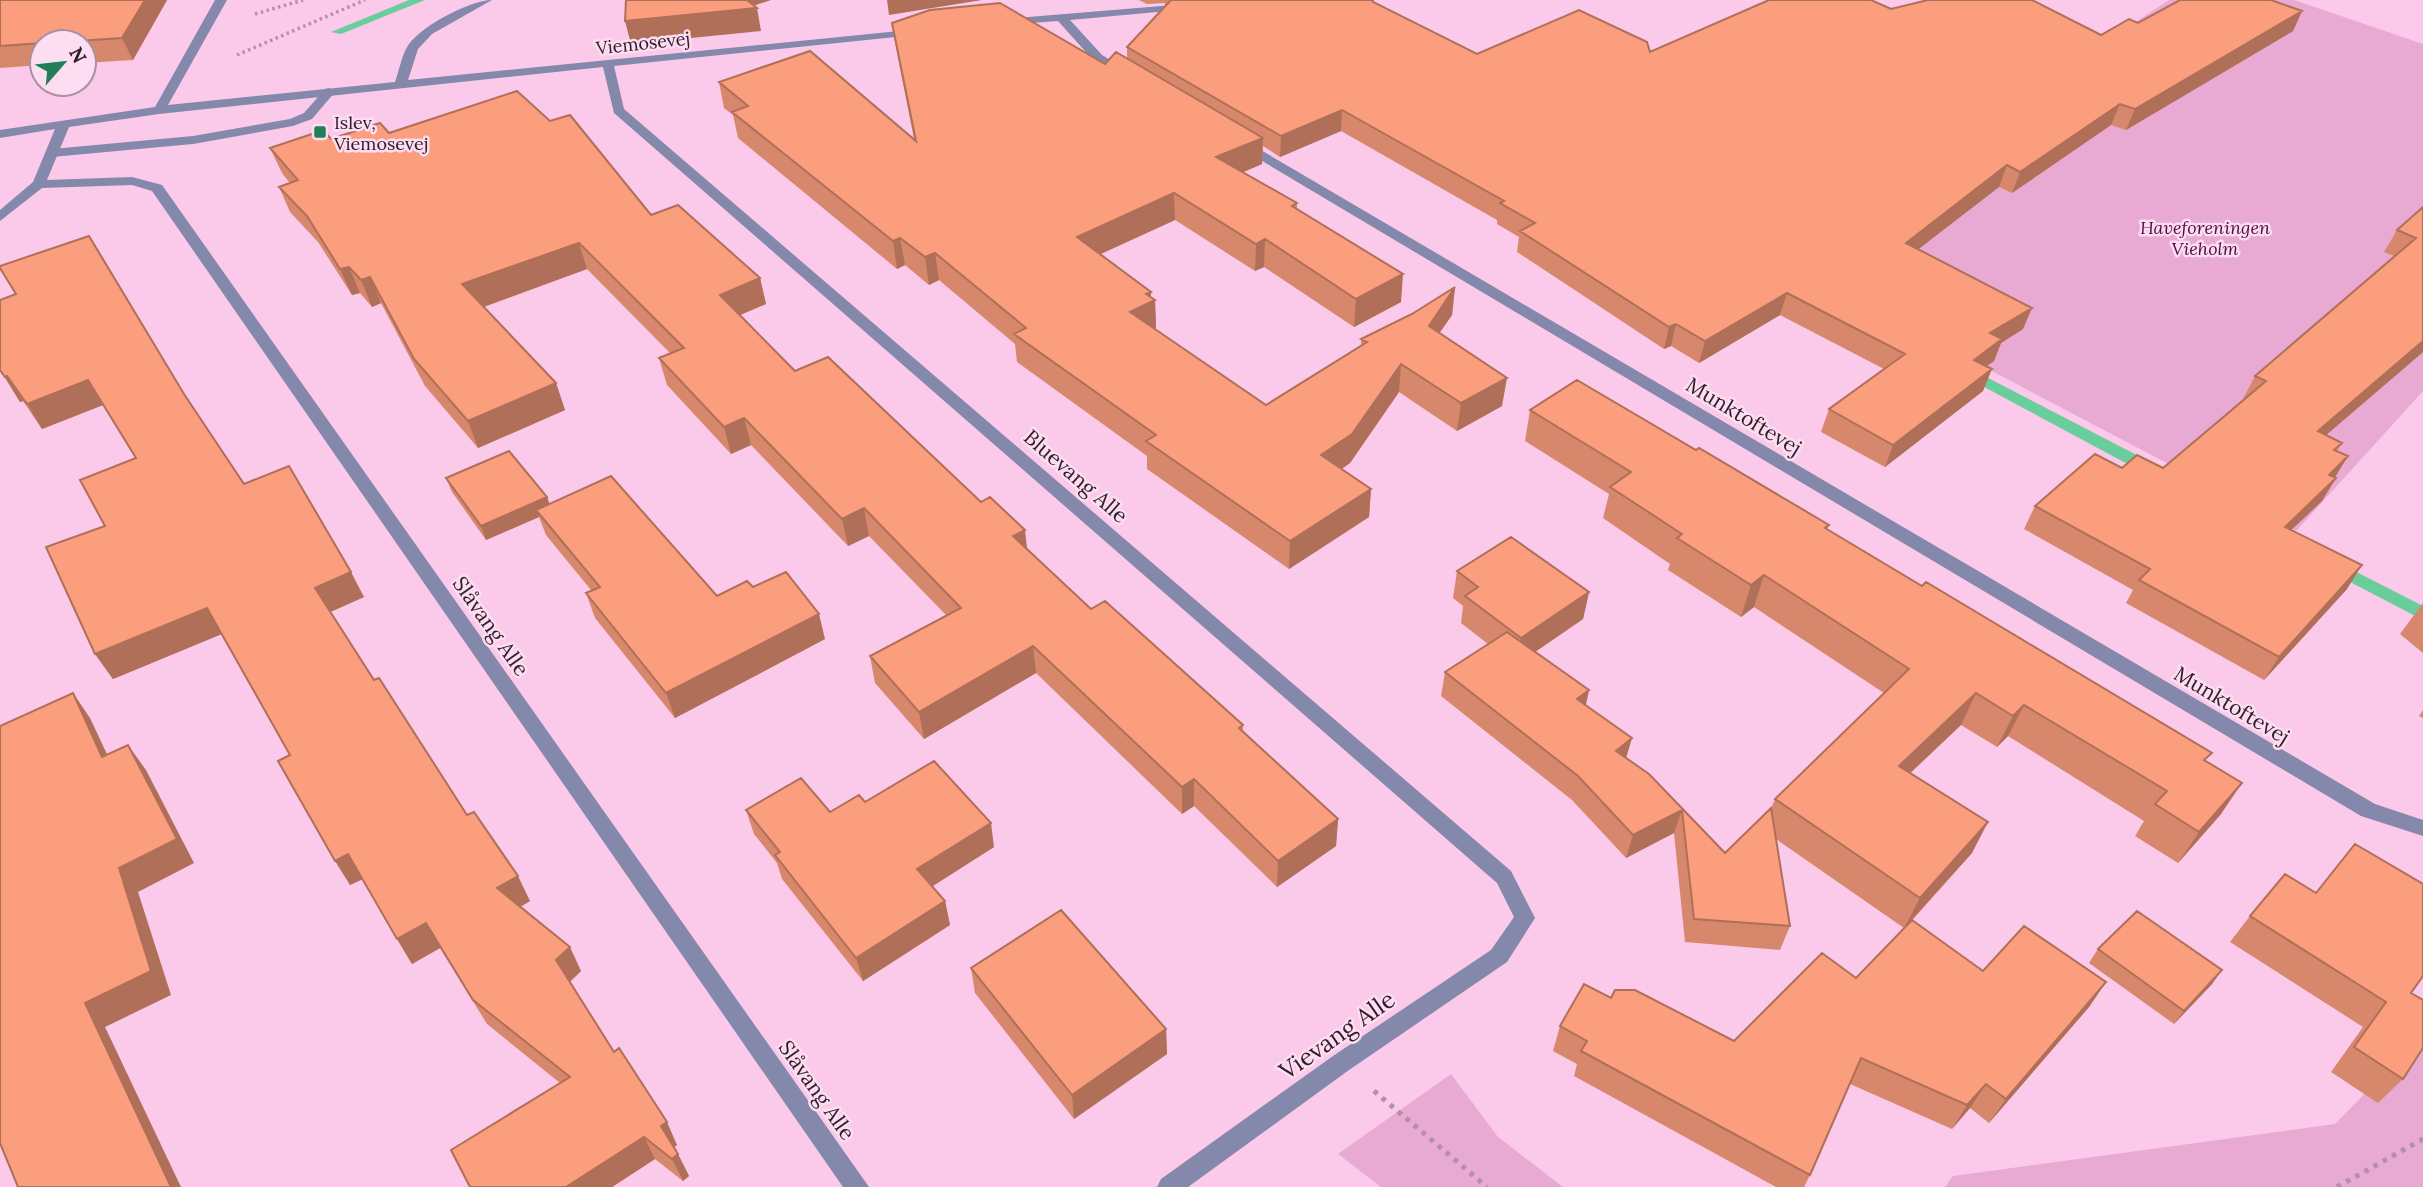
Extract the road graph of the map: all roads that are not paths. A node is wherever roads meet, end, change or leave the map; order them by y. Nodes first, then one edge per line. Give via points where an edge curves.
1 (221, 0) edge
2 (486, 0) edge
3 (1193, 7) edge
4 (1060, 16) junction
5 (992, 23) edge
6 (923, 30) edge
7 (608, 64) junction
8 (1134, 79) edge
9 (400, 86) junction
10 (329, 92) junction
11 (159, 110) junction
12 (64, 124) junction
13 (0, 134) edge
14 (1230, 136) edge
15 (52, 153) junction
16 (39, 184) junction
17 (0, 217) edge
18 (2423, 828) edge
19 (1525, 918) joint
20 (857, 1187) edge
21 (1169, 1187) edge

1 - 11 street
2 - 9 street via 428,32 412,48
3 - 4 street
4 - 5 street
4 - 8 street via 1098,58
6 - 7 street, Viemosevej
7 - 9 street, Viemosevej
7 - 19 street, Bluevang Alle via 618,110 1504,877
9 - 10 street, Viemosevej
10 - 11 street, Viemosevej
10 - 15 street via 308,116 293,122 193,140
11 - 12 street, Viemosevej
12 - 13 street, Viemosevej
12 - 15 street
14 - 18 street, Munktoftevej via 2368,810
15 - 16 street
16 - 17 street
16 - 20 street, Slåvang Alle via 132,181 156,188
19 - 21 street, Vievang Alle via 1499,956

